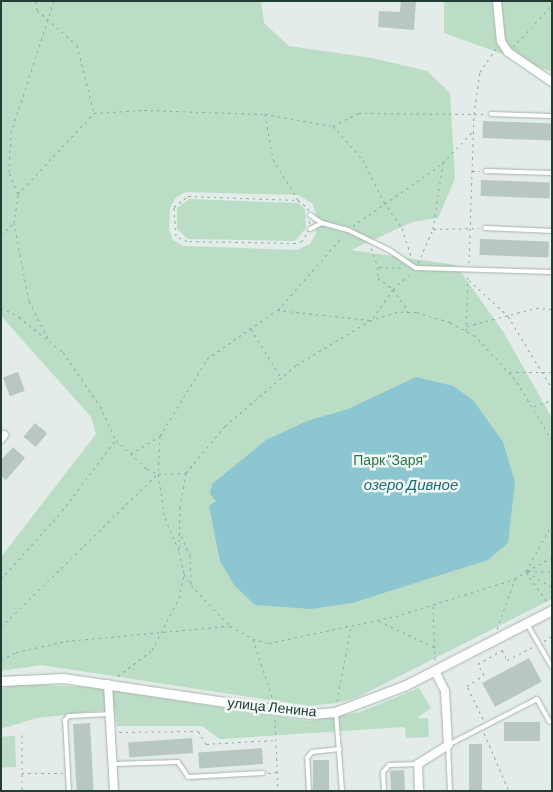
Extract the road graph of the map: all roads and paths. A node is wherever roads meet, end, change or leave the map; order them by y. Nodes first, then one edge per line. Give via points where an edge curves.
1 (36, 1) edge
2 (54, 1) edge
3 (497, 1) edge
4 (552, 5) edge
5 (47, 19) junction
6 (501, 41) junction
7 (508, 52) junction
8 (552, 82) edge
9 (94, 114) junction
10 (265, 114) junction
11 (474, 114) junction
12 (491, 114) joint
13 (552, 116) edge
14 (333, 126) junction
15 (473, 131) junction
16 (472, 171) junction
17 (486, 171) joint
18 (552, 173) edge
19 (18, 194) junction
20 (298, 200) junction
21 (310, 215) junction
22 (322, 223) junction
23 (14, 224) junction
24 (470, 228) junction
25 (485, 228) joint
26 (310, 229) junction
27 (433, 229) junction
28 (552, 231) edge
29 (1, 235) edge
30 (368, 240) junction
31 (378, 267) junction
32 (416, 268) junction
33 (468, 270) junction
34 (552, 272) edge
35 (468, 279) junction
36 (393, 290) junction
37 (1, 307) edge
38 (552, 308) edge
39 (408, 311) junction
40 (508, 316) junction
41 (371, 320) junction
42 (466, 326) junction
43 (250, 328) junction
44 (466, 331) junction
45 (48, 338) junction
46 (508, 372) junction
47 (544, 372) junction
48 (552, 372) edge
49 (281, 377) junction
50 (552, 388) edge
51 (552, 400) edge
52 (533, 407) junction
53 (160, 436) junction
54 (116, 440) junction
55 (552, 440) edge
56 (131, 454) junction
57 (186, 473) junction
58 (158, 474) junction
59 (552, 524) edge
60 (181, 535) junction
61 (179, 552) junction
62 (552, 557) edge
63 (526, 571) junction
64 (552, 572) edge
65 (184, 574) junction
66 (1, 579) edge
67 (515, 579) junction
68 (191, 585) junction
69 (552, 587) edge
70 (433, 606) junction
71 (552, 610) edge
72 (378, 621) junction
73 (526, 622) junction
74 (230, 626) junction
75 (1, 627) edge
76 (351, 627) junction
77 (497, 629) dead end
78 (162, 631) junction
79 (552, 636) edge
80 (253, 639) junction
81 (504, 642) dead end
82 (538, 644) junction
83 (435, 647) junction
84 (502, 650) junction
85 (1, 660) edge
86 (552, 667) edge
87 (436, 670) junction
88 (1, 682) edge
89 (108, 684) junction
90 (274, 703) dead end
91 (335, 712) junction
92 (110, 714) junction
93 (275, 716) dead end
94 (550, 722) dead end
95 (483, 726) junction
96 (111, 732) junction
97 (22, 735) dead end
98 (276, 740) junction
99 (448, 745) junction
100 (340, 749) junction
101 (113, 764) junction
102 (418, 764) junction
103 (278, 772) junction
104 (22, 773) junction
105 (68, 773) junction
106 (263, 773) joint
107 (22, 791) edge
108 (69, 791) edge
109 (114, 791) edge
110 (278, 791) edge
111 (308, 791) edge
112 (342, 791) edge
113 (384, 791) edge
114 (419, 791) edge
115 (450, 791) edge
116 (509, 791) edge

1 - 5 path via 36,10
2 - 5 path
3 - 6 street
4 - 7 path
5 - 9 path via 77,45
5 - 19 path via 11,133 9,172
6 - 7 street
6 - 11 path via 480,72
7 - 8 street
9 - 10 path via 144,110
9 - 19 path
10 - 14 path
10 - 20 path via 273,159
11 - 12 path
11 - 14 path via 358,112
11 - 15 path
12 - 13 lane
14 - 32 path via 363,160 384,202 402,228
15 - 16 path
15 - 27 path via 443,163
16 - 17 path
16 - 24 path
17 - 18 lane
19 - 23 path
20 - 21 path via 304,203
20 - 26 path via 188,196 174,206 174,230 176,236 187,241 296,243 307,236
21 - 22 lane
21 - 26 path
22 - 26 lane
22 - 30 lane
23 - 29 path
23 - 45 path via 23,257 28,302
24 - 25 path
24 - 27 path
24 - 33 path
25 - 28 lane
27 - 32 path
30 - 31 path
30 - 32 lane
31 - 32 path
31 - 36 path via 378,278
32 - 33 lane
32 - 36 path
33 - 34 lane
33 - 35 path
35 - 40 path
35 - 42 path
36 - 39 path
36 - 41 path
37 - 45 path
38 - 40 path via 536,308
39 - 41 path
39 - 44 path via 450,322
40 - 42 path
40 - 47 path
41 - 43 path via 278,310
41 - 49 path via 331,342
42 - 44 path
43 - 49 path
43 - 53 path via 207,359
44 - 46 path
45 - 54 path via 63,352 100,406
46 - 47 path
46 - 52 path
47 - 48 path
47 - 50 path
49 - 57 path via 225,426
51 - 52 path
52 - 55 path
53 - 56 path
53 - 58 path
54 - 56 path
54 - 66 path via 62,511
56 - 58 path
57 - 58 path
57 - 60 path via 180,507
58 - 61 path via 165,518
58 - 75 path
59 - 63 path
60 - 61 path
60 - 68 path via 190,555
61 - 65 path
62 - 63 path
63 - 64 path
63 - 67 path
63 - 69 path
63 - 71 path
65 - 68 path
65 - 78 path via 179,598
67 - 70 path
67 - 77 path
68 - 74 path
70 - 72 path
70 - 83 path
71 - 73 street, улица Ленина
72 - 76 path
72 - 83 path
73 - 82 lane
73 - 87 street, улица Ленина
74 - 78 path
74 - 80 path
76 - 80 path via 269,643
76 - 91 path
78 - 85 path via 66,642 16,652
78 - 89 path via 152,650
79 - 82 path
80 - 90 path
81 - 84 path
82 - 84 path via 507,660
82 - 86 lane
83 - 87 path
84 - 95 path via 478,664 484,675 467,686 483,715
87 - 91 street, улица Ленина
87 - 99 street via 445,691
88 - 89 street, улица Ленина via 64,678
89 - 91 street, улица Ленина via 311,714
89 - 92 street
91 - 100 lane
92 - 96 street
92 - 105 lane via 69,716 65,720
93 - 98 path
94 - 95 lane via 537,699
95 - 99 lane
95 - 116 path via 484,739
96 - 98 path via 198,731 206,744
96 - 101 street
97 - 104 path
98 - 103 path
99 - 102 street
99 - 115 lane
100 - 111 lane via 312,752 307,758
100 - 112 lane
101 - 106 lane via 178,762 188,777
101 - 109 street
102 - 113 lane via 389,765 383,772
102 - 114 street
103 - 106 path
103 - 110 path
104 - 105 path
104 - 107 path
105 - 108 lane

